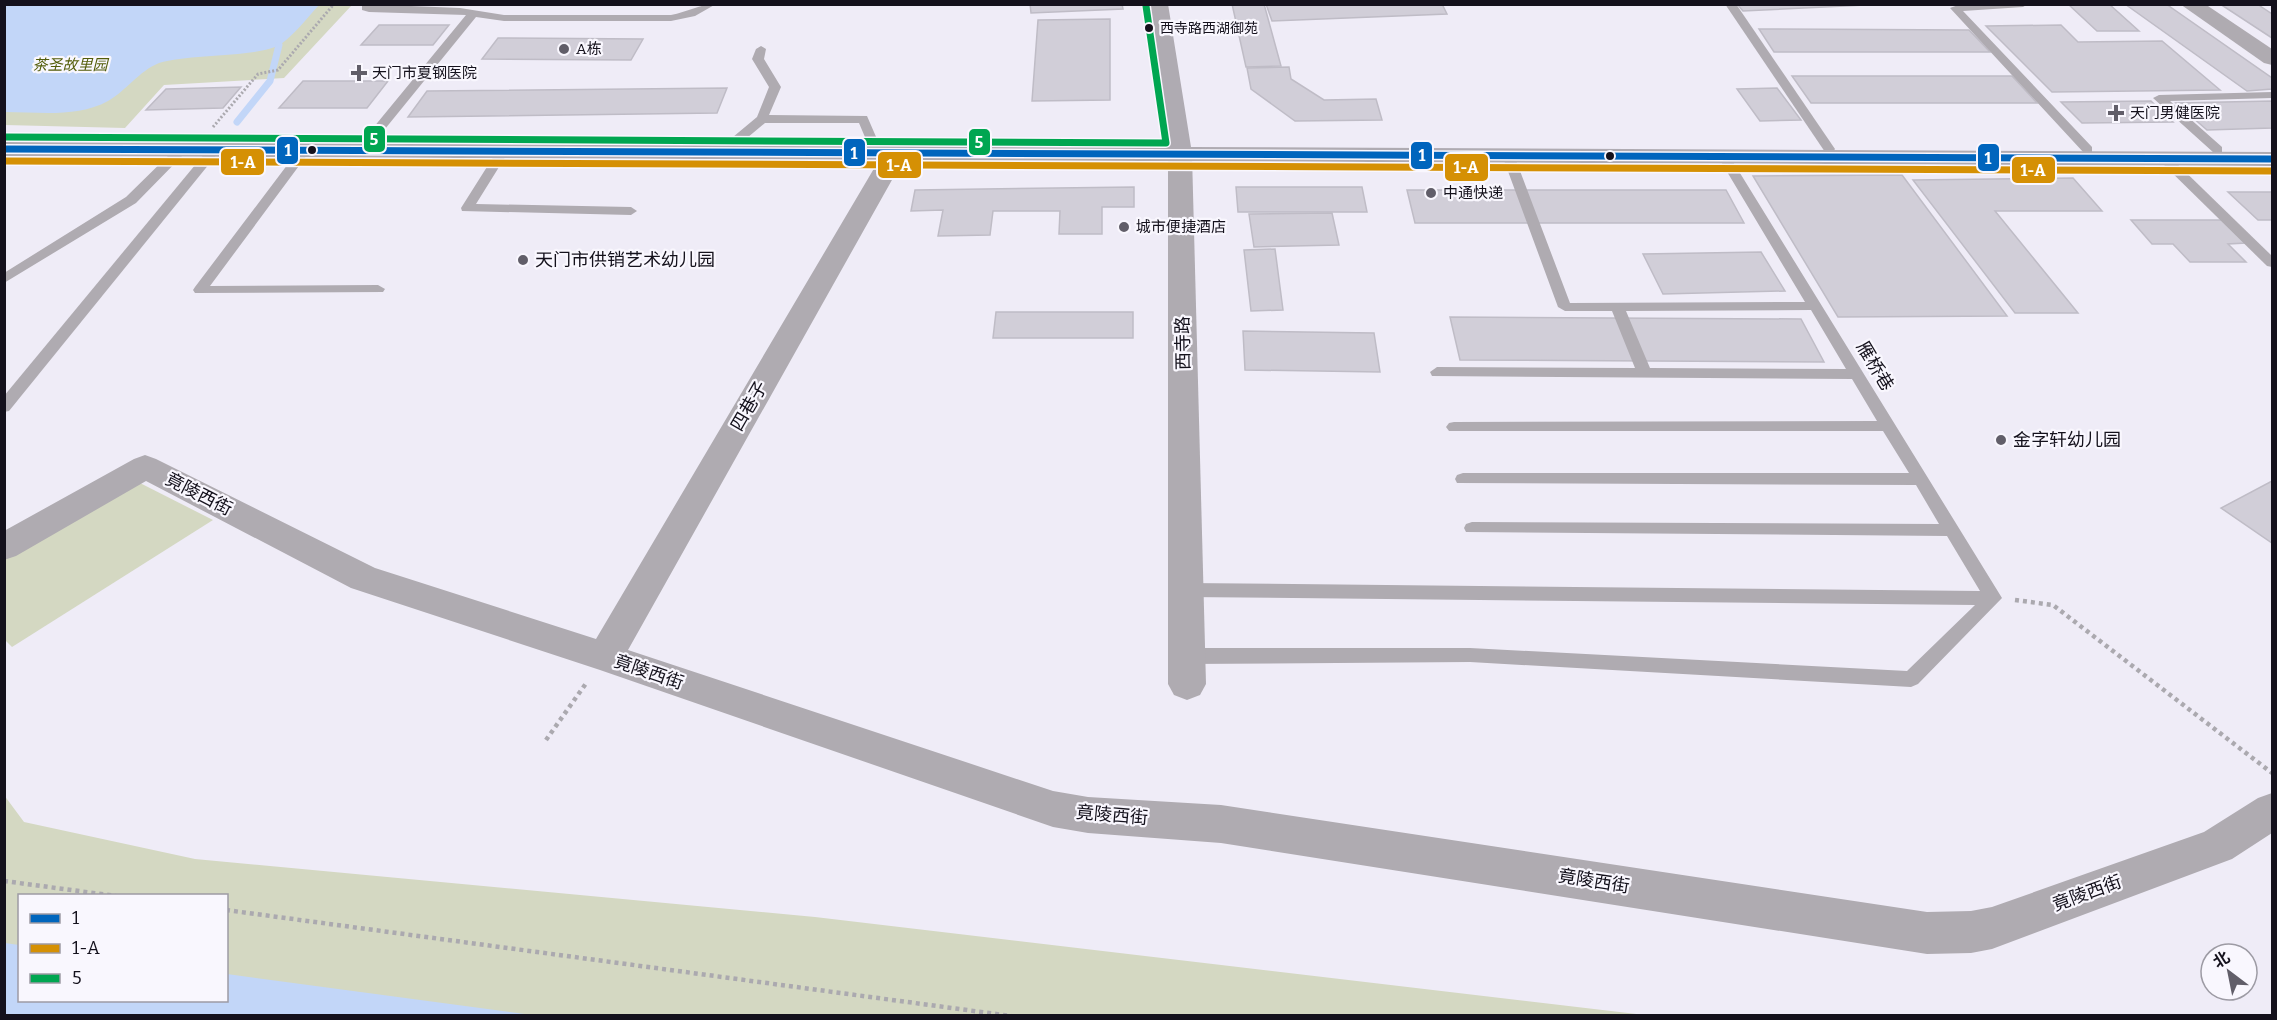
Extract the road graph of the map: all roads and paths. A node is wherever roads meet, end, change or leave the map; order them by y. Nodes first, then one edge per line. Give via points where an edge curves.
1 (334, 4) edge
2 (368, 4) edge
3 (711, 4) edge
4 (1158, 4) edge
5 (1730, 4) edge
6 (2023, 4) edge
7 (2190, 4) edge
8 (473, 14) junction
9 (761, 49) dead end
10 (2272, 58) edge
11 (2272, 95) edge
12 (762, 119) junction
13 (4, 141) edge
14 (368, 142) junction
15 (731, 145) junction
16 (199, 148) junction
17 (4, 149) edge
18 (1829, 149) junction
19 (884, 150) junction
20 (2088, 150) junction
21 (2218, 150) junction
22 (304, 151) junction
23 (1179, 151) junction
24 (2272, 151) edge
25 (503, 152) junction
26 (1508, 155) junction
27 (1723, 155) junction
28 (2164, 158) junction
29 (2272, 159) edge
30 (631, 211) dead end
31 (2272, 263) edge
32 (4, 279) edge
33 (378, 289) dead end
34 (1815, 306) junction
35 (1617, 307) junction
36 (1437, 372) dead end
37 (1645, 373) junction
38 (1857, 374) junction
39 (4, 407) edge
40 (1889, 426) junction
41 (1454, 427) dead end
42 (1463, 479) dead end
43 (1921, 479) junction
44 (1472, 528) dead end
45 (1952, 530) junction
46 (4, 547) edge
47 (1186, 590) junction
48 (1993, 598) junction
49 (605, 657) junction
50 (1187, 670) joint
51 (546, 740) dead end
52 (2272, 773) edge
53 (2272, 812) edge
54 (4, 880) edge
55 (102, 894) edge
56 (228, 910) edge
57 (1011, 1016) edge

1 - 16 path via 278,70 258,74
2 - 8 lane via 366,9
3 - 8 lane via 671,18 504,18
4 - 23 main road, 西寺路
5 - 18 lane
6 - 20 lane via 1955,8
7 - 10 street
8 - 14 lane
9 - 12 lane via 758,59 775,87
11 - 21 lane via 2159,98
12 - 15 lane
12 - 19 lane via 863,119
13 - 16 main road
14 - 15 main road
14 - 16 main road
15 - 19 main road
16 - 17 main road
16 - 22 main road
16 - 32 lane via 131,200
16 - 39 lane
18 - 20 main road
18 - 23 main road
19 - 23 main road
19 - 25 main road
19 - 49 street, 四巷子
20 - 21 main road
21 - 24 main road
22 - 25 main road
22 - 33 lane via 201,290
23 - 26 main road
23 - 47 street, 西寺路
25 - 30 lane via 466,208
26 - 27 main road
26 - 35 lane via 1565,307
27 - 28 main road
27 - 34 lane, 雁桥巷
28 - 29 main road
28 - 31 lane
34 - 35 lane
34 - 38 lane, 雁桥巷
35 - 37 lane
36 - 37 lane
37 - 38 lane
38 - 40 lane, 雁桥巷
40 - 41 lane
40 - 43 lane, 雁桥巷
42 - 43 lane
43 - 45 lane, 雁桥巷
44 - 45 lane
45 - 48 lane, 雁桥巷
46 - 49 street, 竟陵西街 via 145,467 363,578
47 - 48 lane
47 - 50 street, 西寺路
48 - 50 lane via 1911,679 1470,655
48 - 52 path via 2053,605
49 - 51 path
49 - 53 street, 竟陵西街 via 1053,808 1088,815 1221,824 1927,933 1992,928 2217,846
54 - 55 path
56 - 57 path

